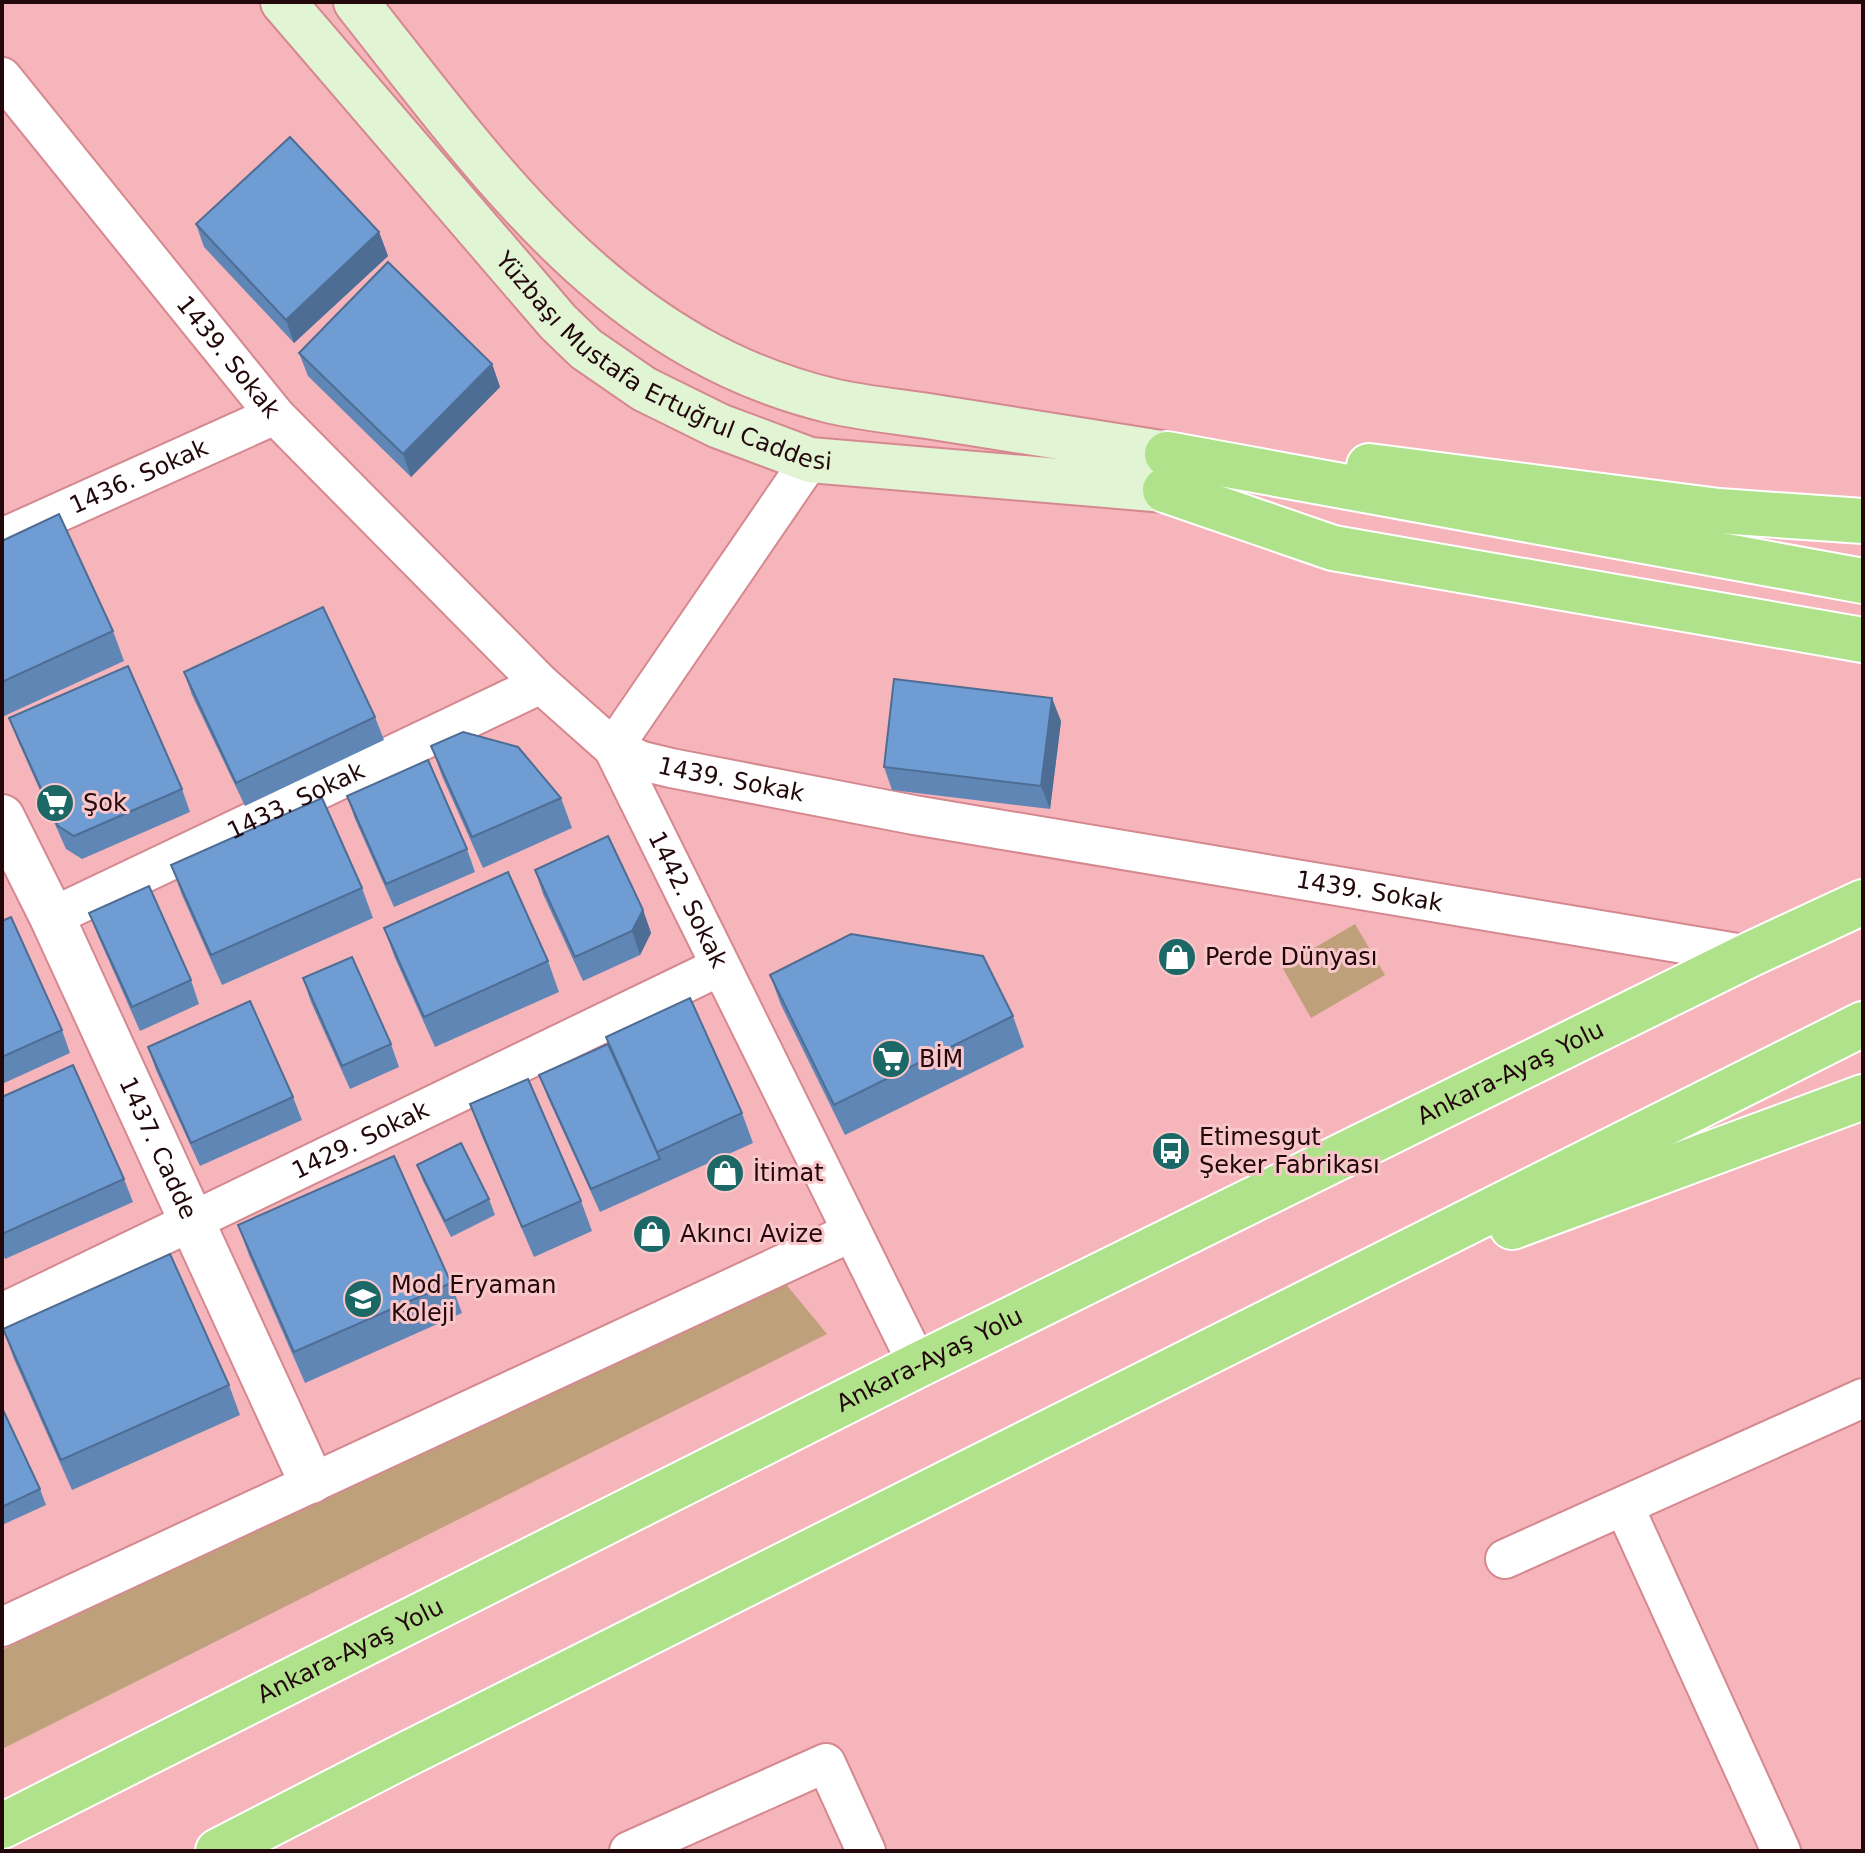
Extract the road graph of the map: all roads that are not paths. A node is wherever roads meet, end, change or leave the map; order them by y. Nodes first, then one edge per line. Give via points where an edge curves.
1 (283, 2) edge
2 (356, 2) edge
3 (2, 77) edge
4 (275, 415) junction
5 (810, 460) junction
6 (1166, 472) junction
7 (1863, 521) edge
8 (2, 538) edge
9 (1863, 581) edge
10 (1863, 615) edge
11 (1863, 640) edge
12 (541, 684) junction
13 (613, 748) junction
14 (2, 817) edge
15 (16, 880) edge
16 (1863, 883) edge
17 (1844, 912) edge
18 (52, 917) junction
19 (1749, 955) junction
20 (719, 967) junction
21 (1863, 1024) edge
22 (1863, 1097) edge
23 (193, 1221) junction
24 (852, 1232) junction
25 (1300, 1306) junction
26 (2, 1313) edge
27 (918, 1365) junction
28 (1863, 1398) edge
29 (311, 1481) junction
30 (1624, 1506) junction
31 (1505, 1559) dead end
32 (2, 1627) edge
33 (2, 1826) edge
34 (218, 1851) edge
35 (629, 1851) edge
36 (866, 1851) edge
37 (1781, 1851) edge

1 - 5 main road, Yüzbaşı Mustafa Ertuğrul Caddesi via 586,349 675,406
2 - 6 main road, Yüzbaşı Mustafa Ertuğrul Caddesi via 531,216 610,290 681,339 740,368 832,401
3 - 4 street, 1439. Sokak
4 - 8 street, 1436. Sokak
4 - 12 street, 1439. Sokak
5 - 6 main road, Yüzbaşı Mustafa Ertuğrul Caddesi
5 - 13 street
6 - 7 highway via 1397,468 1719,511
6 - 9 highway
6 - 10 highway
6 - 11 highway via 1333,548
12 - 13 street, 1439. Sokak
12 - 18 street, 1433. Sokak
13 - 19 street, 1439. Sokak via 671,768 914,815
13 - 20 street, 1442. Sokak
14 - 15 street, 1437. Cadde
15 - 18 street, 1437. Cadde
16 - 17 highway
17 - 19 highway, Ankara-Ayaş Yolu
18 - 23 street, 1437. Cadde
19 - 27 highway, Ankara-Ayaş Yolu
20 - 23 street, 1429. Sokak
20 - 24 street, 1442. Sokak
21 - 25 highway
22 - 25 highway
23 - 26 street, 1429. Sokak
23 - 29 street, 1437. Cadde
24 - 27 street, 1442. Sokak
24 - 29 street
25 - 34 highway
27 - 33 highway, Ankara-Ayaş Yolu
28 - 30 street
29 - 32 street
30 - 31 street
30 - 37 street
35 - 36 street via 826,1763

